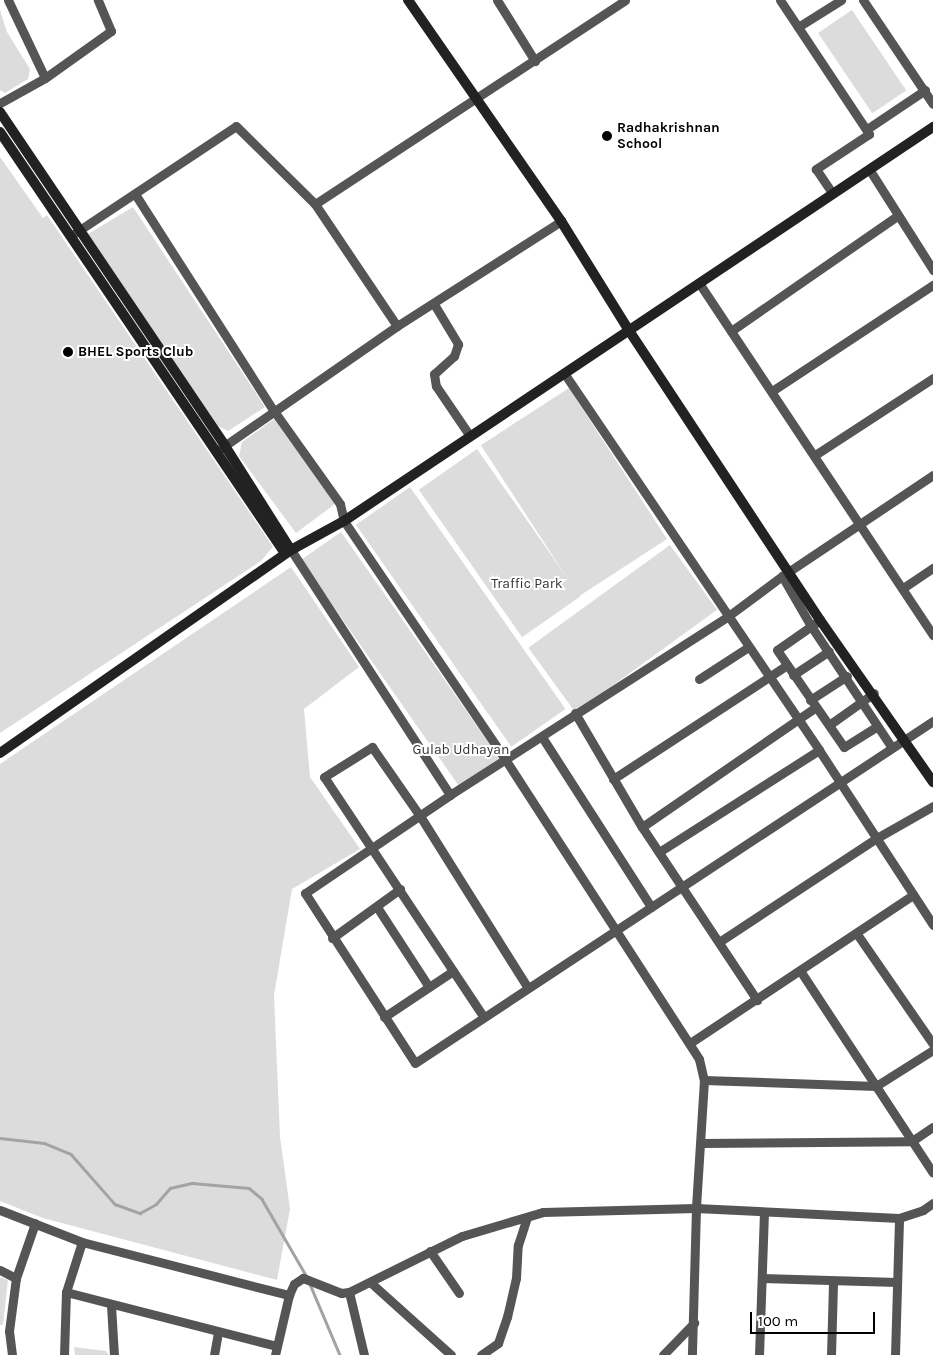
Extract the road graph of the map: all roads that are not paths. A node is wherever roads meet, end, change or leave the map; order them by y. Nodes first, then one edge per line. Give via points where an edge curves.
1 (8, 0) edge
2 (98, 0) edge
3 (408, 0) edge
4 (497, 0) edge
5 (626, 0) edge
6 (780, 0) edge
7 (841, 0) edge
8 (863, 0) edge
9 (798, 27) junction
10 (535, 61) junction
11 (45, 78) junction
12 (925, 90) junction
13 (476, 98) junction
14 (0, 102) edge
15 (933, 104) edge
16 (0, 112) edge
17 (933, 127) edge
18 (867, 129) junction
19 (0, 132) edge
20 (869, 169) junction
21 (832, 193) junction
22 (135, 194) junction
23 (315, 204) junction
24 (897, 216) junction
25 (561, 221) junction
26 (80, 230) junction
27 (70, 236) junction
28 (933, 270) edge
29 (699, 283) junction
30 (933, 285) edge
31 (434, 304) junction
32 (397, 326) junction
33 (628, 329) junction
34 (732, 331) junction
35 (564, 373) junction
36 (933, 378) edge
37 (772, 390) junction
38 (274, 411) junction
39 (470, 436) junction
40 (225, 446) junction
41 (216, 451) junction
42 (814, 455) junction
43 (933, 475) edge
44 (344, 521) junction
45 (860, 525) junction
46 (288, 553) junction
47 (933, 568) edge
48 (786, 573) junction
49 (903, 588) junction
50 (727, 617) junction
51 (820, 620) junction
52 (811, 626) junction
53 (932, 633) edge
54 (748, 648) junction
55 (829, 651) junction
56 (787, 665) junction
57 (793, 675) junction
58 (847, 676) junction
59 (768, 678) junction
60 (699, 679) dead end
61 (874, 693) junction
62 (862, 701) junction
63 (813, 704) junction
64 (575, 713) junction
65 (797, 721) junction
66 (933, 721) edge
67 (829, 725) junction
68 (877, 726) junction
69 (542, 737) junction
70 (905, 740) junction
71 (892, 748) junction
72 (819, 750) junction
73 (0, 754) edge
74 (505, 759) junction
75 (613, 779) junction
76 (933, 782) edge
77 (841, 783) junction
78 (450, 794) junction
79 (933, 806) edge
80 (420, 816) junction
81 (642, 827) junction
82 (875, 840) junction
83 (373, 849) junction
84 (659, 852) junction
85 (682, 887) junction
86 (400, 889) junction
87 (912, 895) junction
88 (377, 907) junction
89 (652, 907) junction
90 (933, 925) edge
91 (616, 929) junction
92 (857, 934) junction
93 (332, 938) junction
94 (719, 942) junction
95 (453, 971) junction
96 (801, 972) junction
97 (429, 987) junction
98 (528, 988) junction
99 (757, 1000) junction
100 (484, 1016) junction
101 (384, 1017) junction
102 (690, 1043) junction
103 (933, 1044) edge
104 (933, 1050) edge
105 (704, 1080) junction
106 (876, 1086) junction
107 (933, 1127) edge
108 (912, 1141) junction
109 (701, 1143) junction
110 (933, 1173) edge
111 (933, 1203) edge
112 (696, 1208) junction
113 (0, 1210) edge
114 (764, 1212) junction
115 (527, 1217) junction
116 (899, 1218) junction
117 (35, 1223) junction
118 (82, 1242) junction
119 (430, 1250) junction
120 (0, 1270) edge
121 (16, 1278) junction
122 (762, 1278) junction
123 (370, 1282) junction
124 (834, 1282) junction
125 (897, 1282) junction
126 (66, 1292) junction
127 (345, 1292) junction
128 (459, 1293) dead end
129 (289, 1295) junction
130 (111, 1305) junction
131 (694, 1323) junction
132 (5, 1331) edge
133 (218, 1332) junction
134 (275, 1351) edge
135 (12, 1355) edge
136 (64, 1355) edge
137 (114, 1355) edge
138 (214, 1355) edge
139 (364, 1355) edge
140 (451, 1355) edge
141 (481, 1355) edge
142 (663, 1355) edge
143 (692, 1355) edge
144 (759, 1355) edge
145 (832, 1355) edge
146 (895, 1355) edge

1 - 11 street
2 - 11 street via 111,31
3 - 13 main road
4 - 10 street
5 - 10 street
6 - 9 street
7 - 9 street
8 - 12 street
9 - 18 street
10 - 13 street
11 - 14 street
12 - 15 street
12 - 18 street
13 - 23 street
13 - 25 main road
16 - 26 main road
17 - 20 main road
18 - 21 street via 870,134 816,169
19 - 27 main road
20 - 21 main road
20 - 24 street
21 - 29 main road
22 - 23 street via 236,126
22 - 26 street
22 - 38 street
23 - 32 street
24 - 28 street
24 - 34 street
25 - 31 street
25 - 33 main road
26 - 27 street
26 - 40 main road
27 - 41 main road
29 - 33 main road
29 - 34 street
30 - 37 street
31 - 32 street
31 - 39 street via 458,344 454,356 434,374 436,386
32 - 38 street
33 - 35 main road
33 - 48 main road
34 - 37 street
35 - 39 main road
35 - 50 street
36 - 42 street
37 - 42 street
38 - 40 street
38 - 44 street via 340,504
39 - 44 main road
40 - 41 street
40 - 46 main road
41 - 46 main road
42 - 45 street
43 - 45 street
44 - 46 main road
44 - 74 street
45 - 48 street
45 - 49 street
46 - 73 main road
46 - 78 street
47 - 49 street
48 - 50 street
48 - 51 main road
48 - 52 street
49 - 53 street
50 - 54 street
50 - 64 street
51 - 52 street
51 - 61 main road
52 - 55 street
52 - 56 street via 777,650
54 - 59 street
54 - 60 street
55 - 57 street
55 - 58 street
56 - 57 street
56 - 59 street
57 - 63 street
58 - 62 street
58 - 63 street
59 - 65 street
59 - 75 street
61 - 62 street
61 - 70 main road
62 - 67 street
62 - 68 street
63 - 65 street
63 - 67 street
64 - 69 street
64 - 75 street
65 - 72 street
65 - 81 street
66 - 70 street
67 - 68 street via 844,747
68 - 71 street
69 - 74 street
69 - 89 street
70 - 71 street
70 - 76 main road
71 - 77 street
72 - 77 street
72 - 84 street
74 - 78 street
74 - 91 street
75 - 81 street
77 - 82 street
77 - 85 street
78 - 80 street
79 - 82 street
80 - 83 street
80 - 83 street via 372,747 324,777
80 - 98 street
81 - 84 street
82 - 87 street
82 - 94 street
83 - 86 street
83 - 93 street via 305,893
84 - 85 street
85 - 89 street
85 - 94 street
86 - 88 street
86 - 95 street
87 - 90 street
87 - 92 street
88 - 93 street
88 - 97 street
89 - 91 street
91 - 98 street
91 - 102 street
92 - 96 street
92 - 103 street
93 - 101 street
94 - 99 street
95 - 97 street
95 - 100 street
96 - 99 street
96 - 106 street
97 - 101 street
98 - 100 street
99 - 102 street
100 - 101 street via 415,1063
102 - 105 street via 699,1059
104 - 106 street
105 - 106 street
105 - 109 street
106 - 108 street
107 - 108 street
108 - 109 street
108 - 110 street
109 - 112 street
111 - 116 street
112 - 114 street
112 - 115 street via 543,1212
112 - 131 street
113 - 117 street
114 - 116 street
114 - 122 street
115 - 119 street via 462,1236
115 - 141 street via 518,1245 516,1278 508,1317 498,1344
116 - 125 street
117 - 118 street
117 - 121 street
118 - 126 street
118 - 129 street
119 - 123 street
119 - 128 street
120 - 121 street
121 - 132 street
122 - 124 street
122 - 144 street
123 - 127 street
123 - 140 street
124 - 125 street
124 - 145 street
125 - 146 street
126 - 130 street
126 - 136 street
127 - 129 street via 303,1278 294,1284
127 - 139 street
129 - 134 street
130 - 133 street
130 - 137 street
131 - 142 street
131 - 143 street
132 - 135 street
133 - 134 street
133 - 138 street

